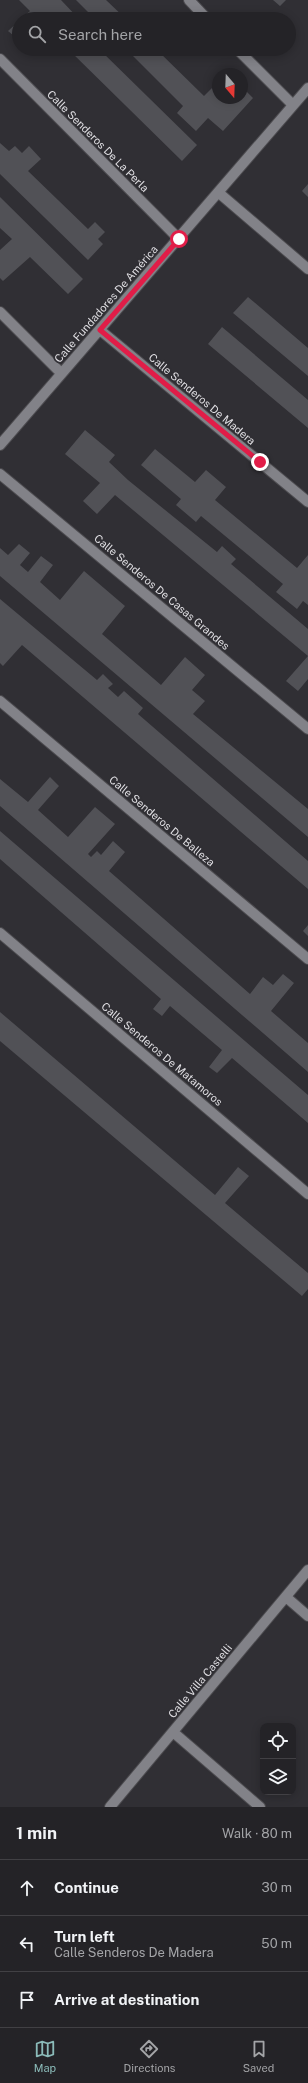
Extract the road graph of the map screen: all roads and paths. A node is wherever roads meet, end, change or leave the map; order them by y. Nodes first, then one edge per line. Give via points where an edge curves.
1 (189, 0) edge
2 (201, 12) edge
3 (244, 56) edge
4 (0, 59) edge
5 (308, 88) edge
6 (293, 105) junction
7 (219, 193) junction
8 (179, 239) junction
9 (308, 269) edge
10 (0, 312) edge
11 (100, 330) junction
12 (61, 373) junction
13 (0, 445) edge
14 (0, 474) edge
15 (308, 502) edge
16 (0, 701) edge
17 (308, 729) edge
18 (0, 933) edge
19 (308, 959) edge
20 (308, 1194) edge
21 (308, 1570) edge
22 (286, 1597) junction
23 (308, 1616) edge
24 (173, 1732) junction
25 (110, 1807) edge
26 (260, 1807) edge

1 - 2 street
3 - 6 street
4 - 8 street, Calle Senderos De La Perla
5 - 6 street, Calle Fundadores De América
6 - 7 street, Calle Fundadores De América
7 - 8 street, Calle Fundadores De América
7 - 9 street
8 - 11 street, Calle Fundadores De América
10 - 12 street
11 - 12 street, Calle Fundadores De América
11 - 15 street, Calle Senderos De Madera
12 - 13 street, Calle Fundadores De América
14 - 17 street, Calle Senderos De Casas Grandes
16 - 19 street, Calle Senderos De Balleza
18 - 20 street, Calle Senderos De Matamoros
21 - 22 street, Calle Villa Castelli
22 - 23 street
22 - 24 street, Calle Villa Castelli
24 - 25 street, Calle Villa Castelli
24 - 26 street

